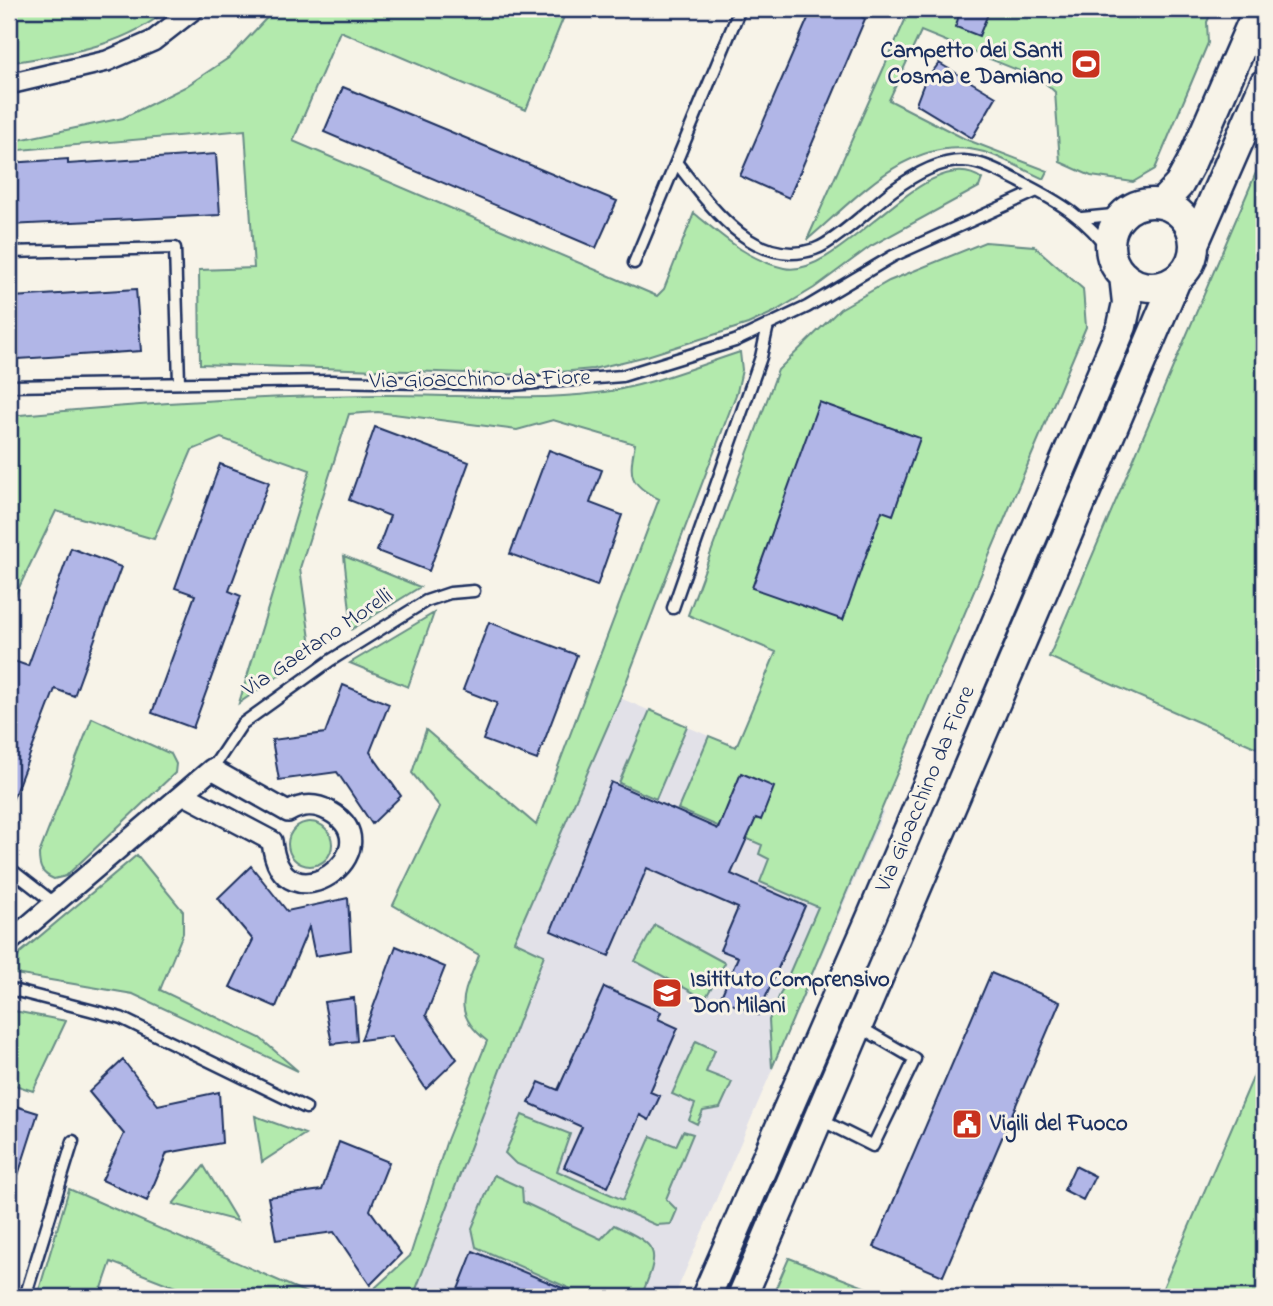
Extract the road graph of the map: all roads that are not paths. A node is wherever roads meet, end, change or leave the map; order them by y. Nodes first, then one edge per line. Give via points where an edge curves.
1 (194, 9) edge
2 (740, 9) edge
3 (1258, 9) edge
4 (9, 84) edge
5 (1264, 84) edge
6 (676, 162) junction
7 (1037, 191) junction
8 (1161, 204) junction
9 (1123, 214) junction
10 (1082, 218) junction
11 (1194, 244) junction
12 (9, 252) edge
13 (634, 263) dead end
14 (1117, 264) junction
15 (1175, 280) junction
16 (768, 326) junction
17 (179, 382) junction
18 (9, 386) edge
19 (474, 591) dead end
20 (673, 608) dead end
21 (212, 769) junction
22 (183, 794) junction
23 (9, 868) edge
24 (54, 903) junction
25 (9, 942) edge
26 (9, 989) edge
27 (858, 1026) junction
28 (306, 1108) dead end
29 (819, 1119) junction
30 (73, 1141) dead end
31 (25, 1297) edge
32 (705, 1297) edge
33 (741, 1297) edge

1 - 4 street via 153,40 107,61
2 - 6 lane
3 - 8 street via 1191,163
5 - 11 street
6 - 7 lane via 727,225 754,243 788,254 817,249 906,180 936,165 965,161 991,168
6 - 13 lane
7 - 10 lane
7 - 16 lane, Via Gioacchino da Fiore via 894,256
8 - 9 street via 1134,206
8 - 11 street via 1185,218
9 - 10 lane
9 - 14 street via 1110,238
10 - 14 lane
11 - 15 street via 1192,258
12 - 17 lane via 175,248
14 - 15 street via 1149,287
14 - 32 street, Via Gioacchino da Fiore via 1127,303 1122,326
15 - 27 street, Via Gioacchino da Fiore
16 - 17 lane, Via Gioacchino da Fiore via 635,372 589,381 512,385
16 - 20 lane
17 - 18 lane, Via Gioacchino da Fiore
19 - 21 lane, Via Gaetano Morelli via 426,601 331,660 242,724
21 - 22 street, Via Gaetano Morelli
21 - 22 street via 288,812 309,805 333,813 349,840 348,853 337,872 325,880 296,880 279,867 271,841
22 - 24 street, Via Gaetano Morelli
23 - 24 lane
24 - 25 street, Via Gaetano Morelli
26 - 28 lane via 121,1018
27 - 29 street, Via Gioacchino da Fiore
27 - 29 lane via 915,1059 873,1146
29 - 33 street, Via Gioacchino da Fiore
30 - 31 lane

